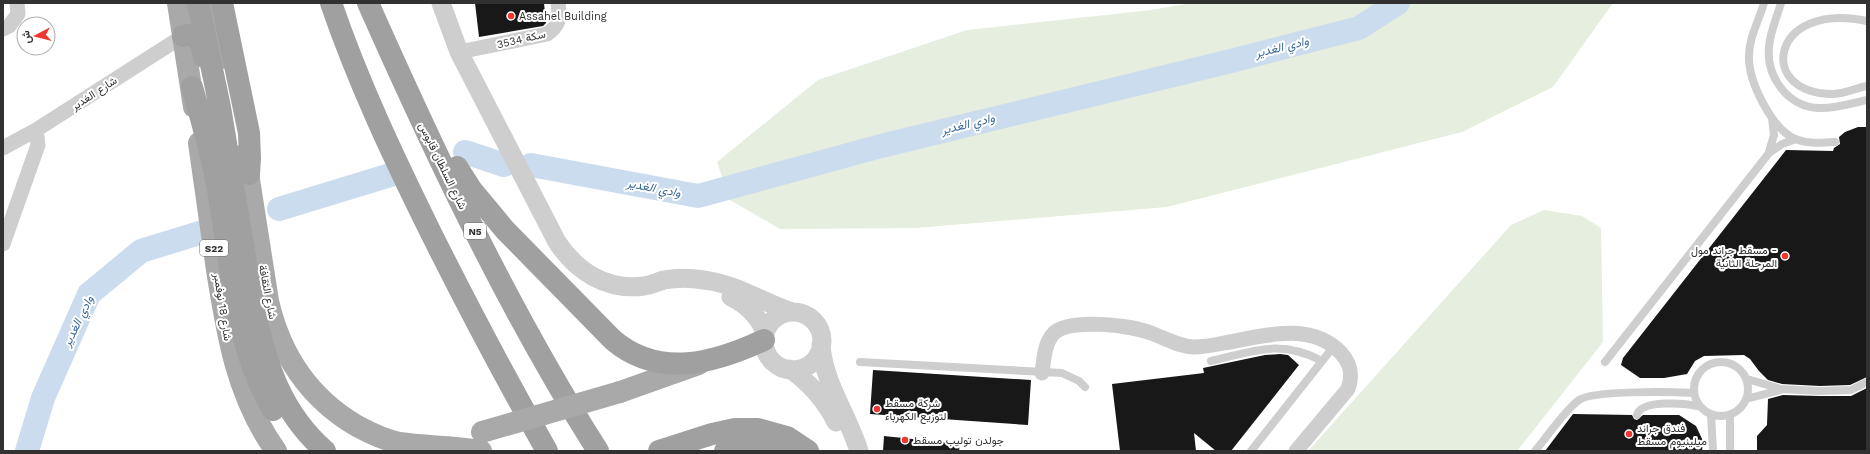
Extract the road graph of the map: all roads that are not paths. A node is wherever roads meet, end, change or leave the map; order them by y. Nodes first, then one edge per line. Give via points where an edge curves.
1 (17, 3) edge
2 (178, 3) edge
3 (198, 3) edge
4 (208, 3) edge
5 (222, 3) edge
6 (331, 3) edge
7 (368, 3) edge
8 (441, 3) edge
9 (558, 3) edge
10 (1764, 3) edge
11 (1781, 3) edge
12 (1867, 20) edge
13 (3, 29) edge
14 (183, 36) junction
15 (460, 52) junction
16 (1867, 86) edge
17 (192, 87) junction
18 (1867, 100) edge
19 (220, 107) junction
20 (1772, 116) junction
21 (36, 130) junction
22 (427, 133) junction
23 (1796, 139) junction
24 (1835, 142) dead end
25 (3, 148) edge
26 (1769, 153) junction
27 (249, 174) junction
28 (3, 244) edge
29 (654, 285) junction
30 (792, 312) junction
31 (765, 336) junction
32 (821, 345) junction
33 (1334, 346) junction
34 (710, 361) junction
35 (1211, 361) dead end
36 (1322, 361) junction
37 (860, 362) dead end
38 (1605, 362) dead end
39 (790, 369) junction
40 (1042, 373) junction
41 (1747, 380) junction
42 (1867, 382) edge
43 (1085, 387) dead end
44 (1781, 389) junction
45 (1694, 393) junction
46 (1746, 399) junction
47 (1700, 407) junction
48 (1711, 414) junction
49 (1730, 415) junction
50 (1637, 416) dead end
51 (581, 424) junction
52 (481, 442) edge
53 (276, 451) edge
54 (303, 451) edge
55 (324, 451) edge
56 (547, 451) edge
57 (598, 451) edge
58 (601, 451) edge
59 (659, 451) edge
60 (725, 451) edge
61 (784, 451) edge
62 (808, 451) edge
63 (846, 451) edge
64 (859, 451) edge
65 (1251, 451) edge
66 (1296, 451) edge
67 (1535, 451) edge
68 (1713, 451) edge
69 (1730, 451) edge

1 - 13 street via 18,14 9,26
2 - 14 main road
3 - 19 highway
4 - 27 main road, شارع الثقافة via 235,96
5 - 27 highway via 250,133
6 - 56 highway via 346,47 395,161 506,380
7 - 22 highway, شارع السلطان قابوس / N5
8 - 15 street
9 - 15 street, سكة 3534 via 560,16 556,28 547,34
10 - 20 lane via 1751,38 1748,57 1754,86
11 - 18 lane via 1771,37 1769,56 1773,76 1784,92 1799,103 1818,108
12 - 16 lane via 1839,14 1811,17 1793,28 1784,46 1784,57 1790,76 1806,89 1835,94
14 - 17 main road, شارع 18 نوفمبر / S22
14 - 19 highway via 193,36 201,43 212,97
14 - 21 street, شارع الغدير
15 - 29 street via 564,252 581,269 602,281 633,287
17 - 53 main road, شارع 18 نوفمبر / S22 via 231,350 250,406
17 - 54 highway via 212,161 249,356 266,397
19 - 55 highway via 254,311 265,352 282,399
20 - 23 lane via 1780,128
20 - 26 lane via 1774,135
21 - 25 street, شارع الغدير
21 - 28 street via 38,145
22 - 34 highway via 447,153 471,189 505,230 620,346 637,356 662,363
22 - 51 highway, شارع السلطان قابوس / N5 via 526,329
23 - 24 lane via 1812,143
23 - 26 lane via 1782,144
26 - 38 lane
27 - 52 main road, شارع الثقافة via 260,252 272,295 285,327 307,362 334,392 371,416 407,430
29 - 30 street via 665,280 709,280 737,288
29 - 31 street via 695,287 727,295 750,309 759,320
30 - 31 street via 778,316 768,326
30 - 32 street via 806,315 817,324
31 - 34 highway via 740,351
31 - 39 street via 765,347 771,360
32 - 39 street via 810,364
32 - 64 street via 826,373 854,434
33 - 36 lane
33 - 40 street via 1312,335 1285,334 1189,347 1126,326 1102,324 1065,327 1054,333 1047,343
33 - 66 street via 1349,364 1350,381 1345,392
34 - 52 main road, شارع الثقافة, bridge
35 - 36 lane via 1276,348 1294,350
36 - 65 lane
37 - 40 lane
39 - 63 street via 810,385 826,404 838,426
40 - 43 lane via 1070,376
41 - 44 lane
41 - 45 lane via 1743,372 1730,362 1714,362 1706,365 1696,377
41 - 46 lane
42 - 44 lane via 1851,390
44 - 46 lane
45 - 47 lane
45 - 67 lane via 1587,396 1573,405
46 - 49 lane via 1742,406
47 - 48 lane
47 - 50 lane via 1679,403 1646,406 1640,409
48 - 49 lane
48 - 68 lane
49 - 69 lane
51 - 57 highway, شارع السلطان قابوس / N5
51 - 58 highway
59 - 62 highway via 712,434 735,429 758,429 787,437
60 - 61 highway via 744,446 762,446

